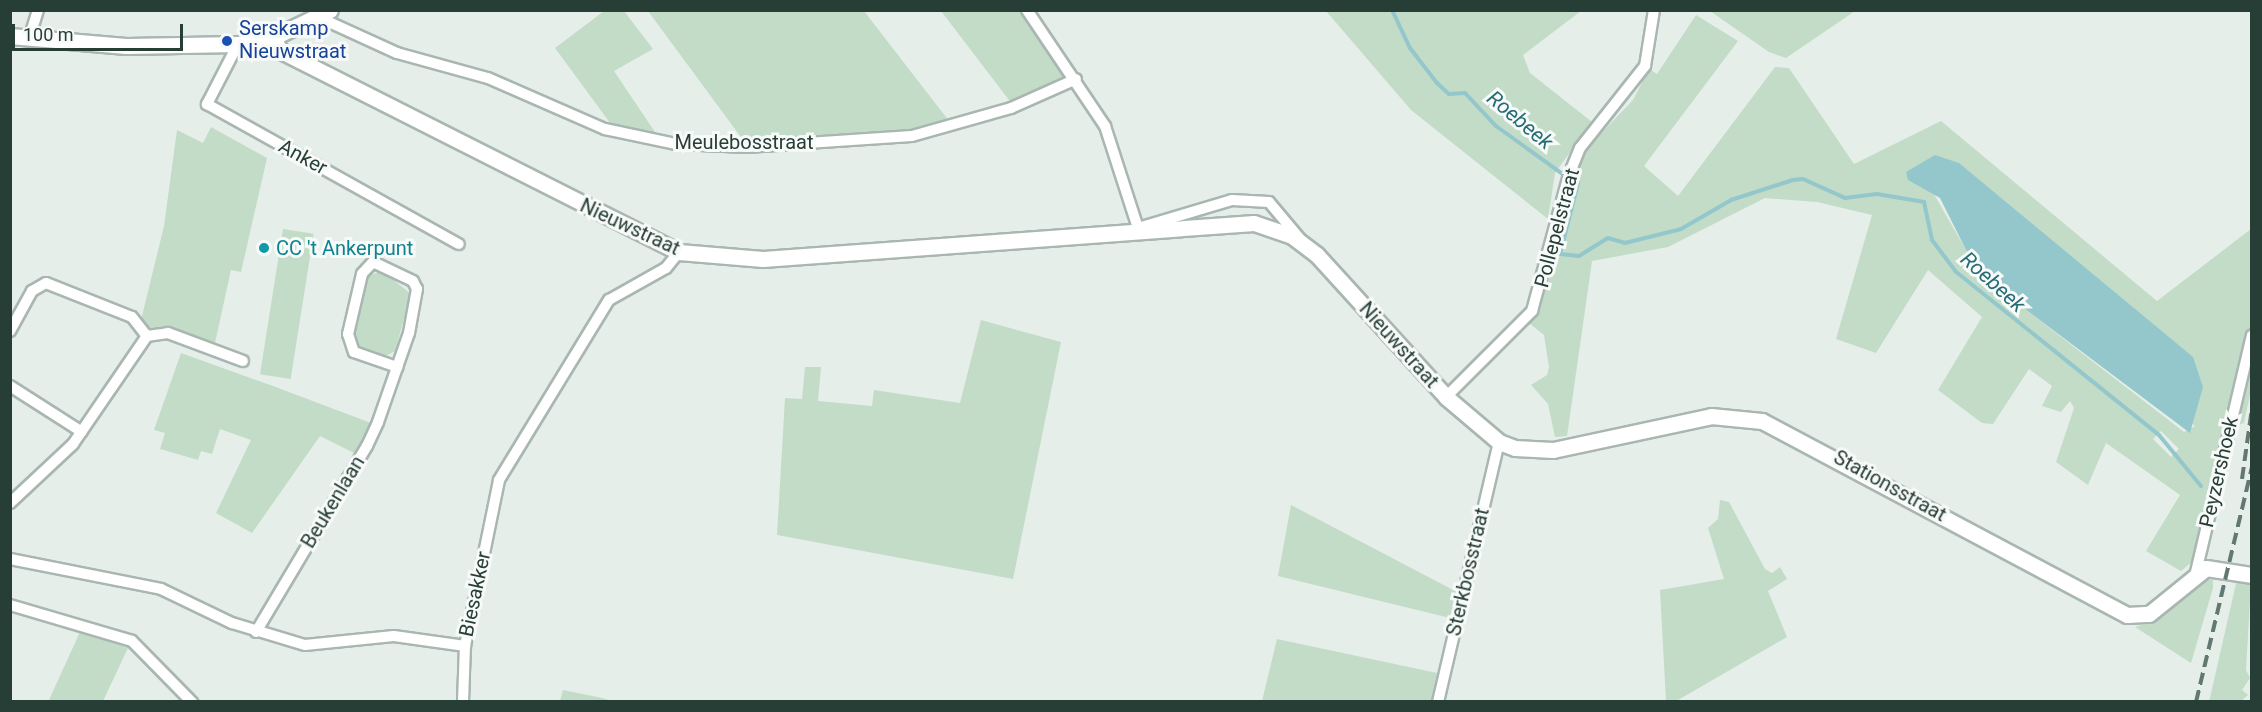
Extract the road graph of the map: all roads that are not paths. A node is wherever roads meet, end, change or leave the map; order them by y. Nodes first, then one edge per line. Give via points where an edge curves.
1 (38, 10) edge
2 (1027, 10) edge
3 (1654, 10) edge
4 (324, 14) edge
5 (10, 36) edge
6 (30, 36) junction
7 (273, 37) junction
8 (238, 44) junction
9 (1076, 79) junction
10 (1138, 228) junction
11 (459, 244) dead end
12 (1303, 244) junction
13 (679, 252) junction
14 (10, 331) edge
15 (147, 336) junction
16 (2252, 336) edge
17 (243, 361) dead end
18 (397, 367) junction
19 (10, 386) edge
20 (1446, 397) junction
21 (82, 432) junction
22 (1499, 442) junction
23 (10, 503) edge
24 (10, 559) edge
25 (2196, 572) junction
26 (2252, 575) edge
27 (10, 604) edge
28 (256, 632) junction
29 (465, 646) junction
30 (192, 702) edge
31 (463, 702) edge
32 (1438, 702) edge

1 - 6 street
2 - 9 street
3 - 20 street, Pollepelstraat via 1645,66 1580,148 1569,175 1532,311
4 - 7 street
4 - 9 street, Meulebosstraat via 398,53 488,78 604,129 676,144 747,147 912,136 1011,108
5 - 6 street
6 - 8 street via 126,46
7 - 8 street
7 - 13 street, Nieuwstraat via 279,50
8 - 11 street, Anker via 207,104
9 - 10 street via 1117,154
10 - 12 street, Nieuwstraat via 1254,222
10 - 12 street, Nieuwstraat via 1232,200 1269,202
10 - 13 street, Nieuwstraat via 762,259
12 - 20 street, Nieuwstraat
13 - 29 street, Biesakker via 666,267 609,300 503,473
14 - 15 street via 32,291 46,283 132,317
15 - 17 street via 168,333
15 - 21 street
16 - 25 street, Peyzershoek
18 - 18 street, Beukenlaan via 417,289 413,281 373,262 362,274 348,334 354,352
18 - 28 street, Beukenlaan via 367,446
19 - 21 street
20 - 22 street, Nieuwstraat
21 - 23 street
22 - 25 street, Stationsstraat via 1531,451 1553,450 1681,420 1711,416 1762,422 2127,615 2149,614
22 - 32 street, Sterkbosstraat
24 - 28 street, Biesakker via 161,589
25 - 26 street via 2216,567
27 - 30 street via 132,641
28 - 29 street, Biesakker via 305,645 402,636
29 - 31 street

